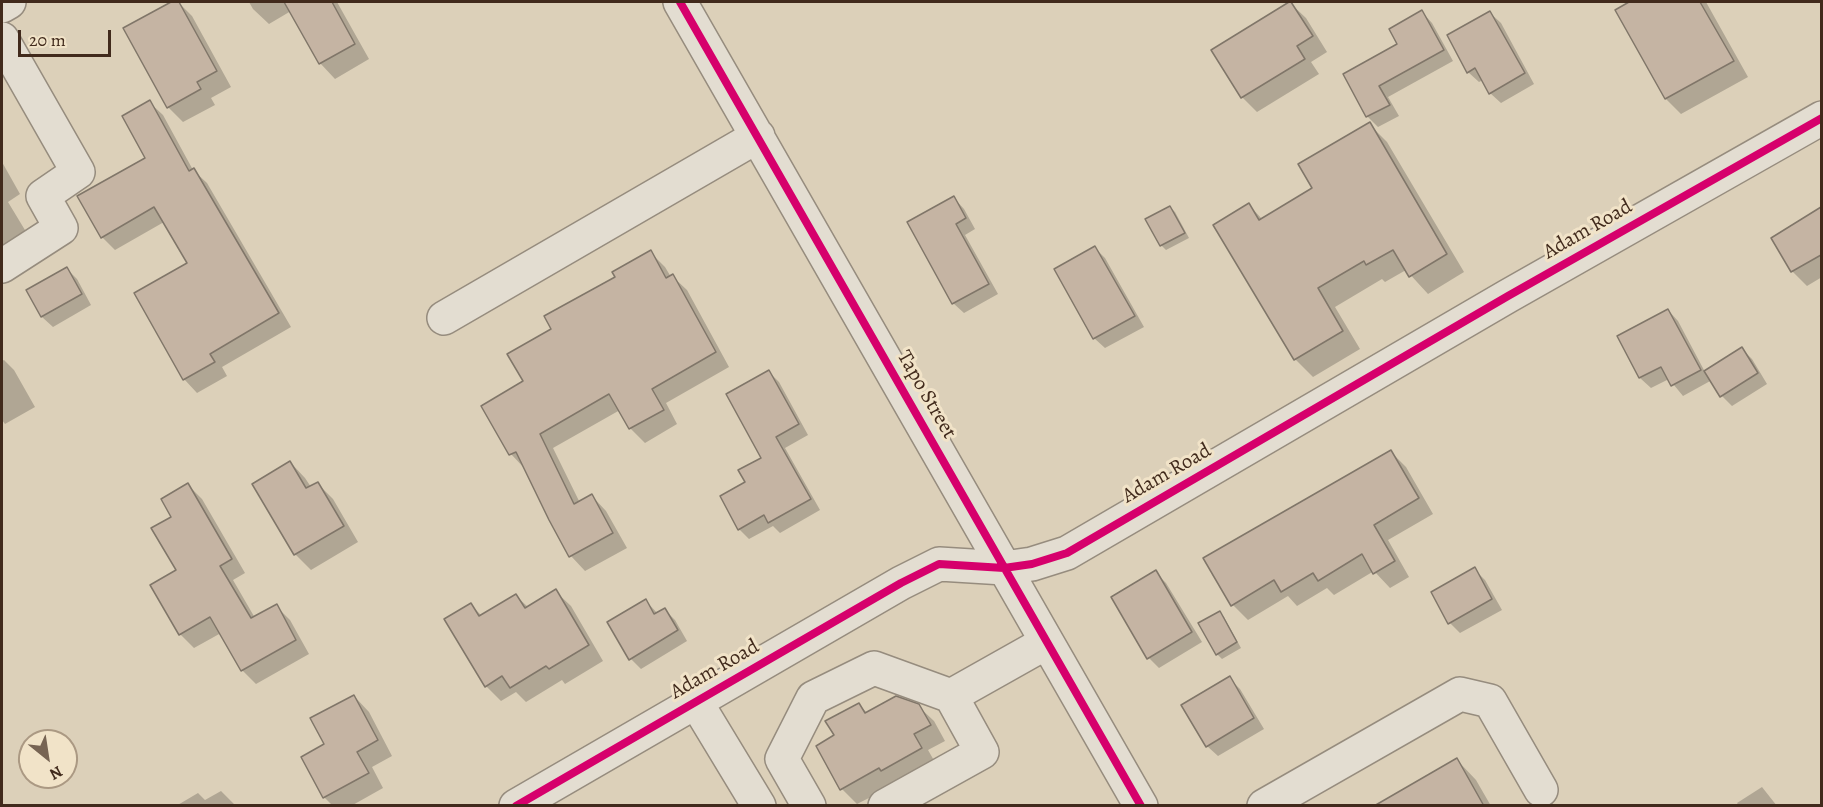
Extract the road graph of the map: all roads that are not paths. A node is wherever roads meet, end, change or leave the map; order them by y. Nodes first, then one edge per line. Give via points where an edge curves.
1 (9, 2) edge
2 (680, 2) edge
3 (2, 6) edge
4 (2, 39) edge
5 (1821, 118) edge
6 (758, 136) junction
7 (2, 266) edge
8 (444, 318) dead end
9 (1005, 568) junction
10 (1047, 642) junction
11 (951, 696) junction
12 (696, 702) junction
13 (1541, 790) dead end
14 (801, 803) edge
15 (516, 806) edge
16 (759, 806) edge
17 (885, 806) edge
18 (1141, 806) edge
19 (1264, 806) edge

1 - 3 street
2 - 6 street, Tapo Street
4 - 7 street via 78,172 43,196 61,228
5 - 9 street, Adam Road via 1067,553
6 - 8 street
6 - 9 street, Tapo Street
9 - 10 street, Tapo Street
9 - 12 street, Adam Road via 939,564
10 - 11 street
10 - 18 street, Tapo Street
11 - 14 street via 874,668 813,698 782,759
11 - 17 street via 982,752
12 - 15 street, Adam Road
12 - 16 street
13 - 19 street via 1490,701 1460,694

